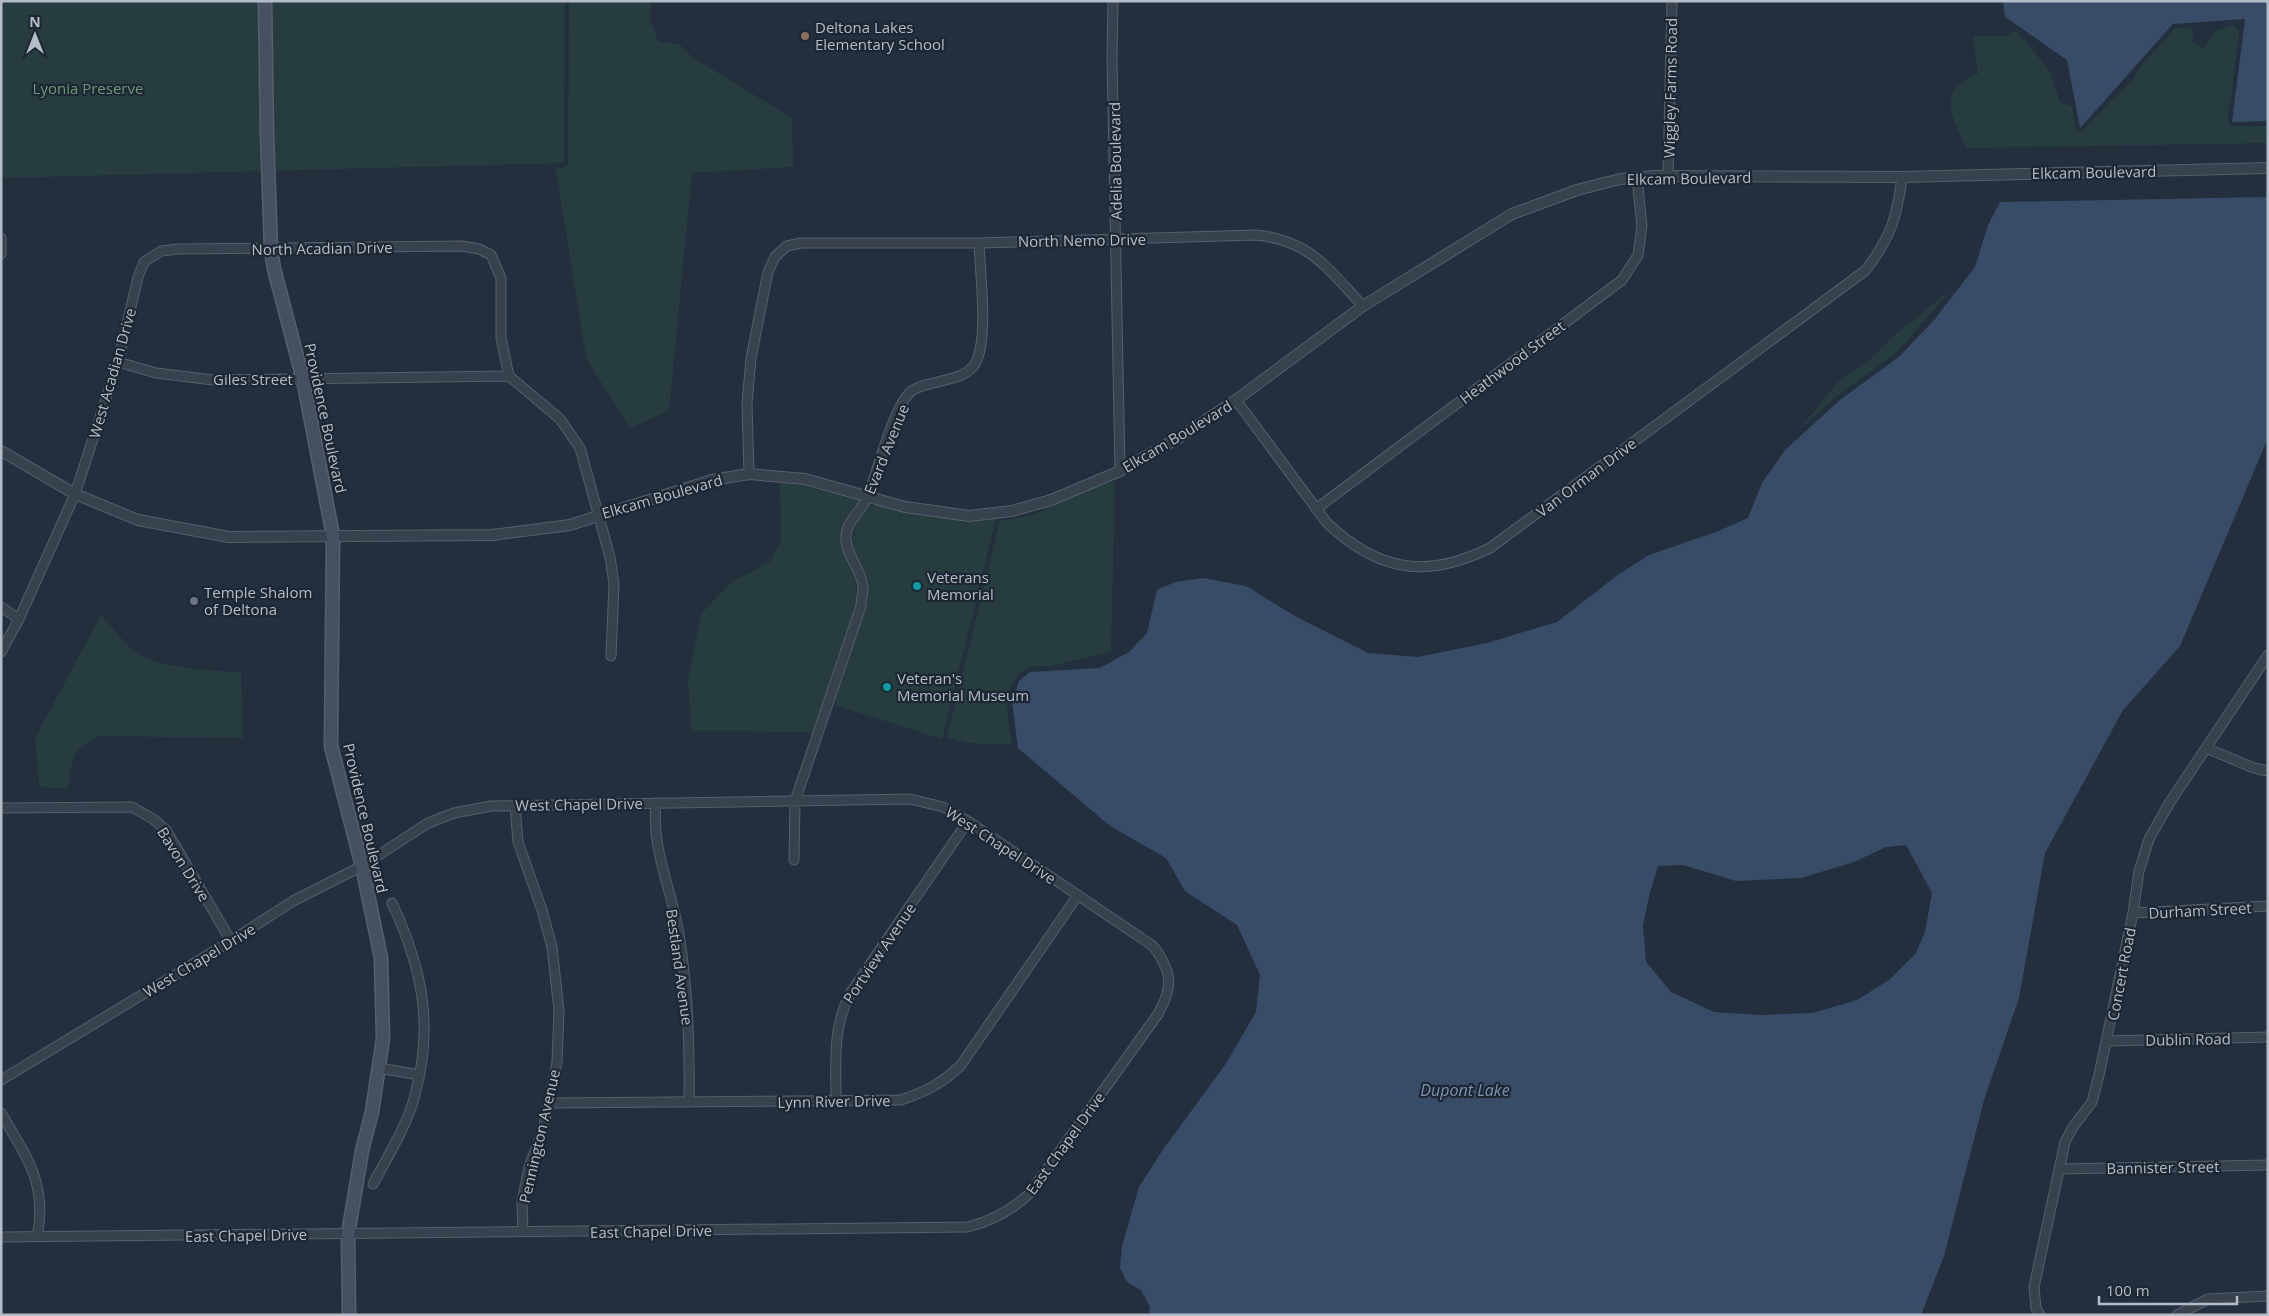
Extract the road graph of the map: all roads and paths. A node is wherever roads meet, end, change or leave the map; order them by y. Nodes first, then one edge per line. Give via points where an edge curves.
1 (265, 1) edge
2 (1113, 1) edge
3 (1672, 1) edge
4 (2268, 168) edge
5 (1668, 176) junction
6 (1902, 177) junction
7 (1637, 178) junction
8 (1, 238) edge
9 (1117, 240) junction
10 (979, 243) junction
11 (271, 249) junction
12 (1, 252) edge
13 (152, 256) joint
14 (1362, 306) junction
15 (118, 362) junction
16 (509, 376) junction
17 (303, 379) junction
18 (1236, 400) junction
19 (1, 451) edge
20 (1120, 471) junction
21 (748, 474) junction
22 (75, 494) junction
23 (868, 496) junction
24 (1316, 509) junction
25 (597, 515) junction
26 (333, 536) junction
27 (1, 607) edge
28 (19, 619) junction
29 (1, 652) edge
30 (2268, 655) edge
31 (612, 656) dead end
32 (2206, 748) junction
33 (2268, 771) edge
34 (794, 801) junction
35 (656, 803) junction
36 (515, 806) junction
37 (1, 808) edge
38 (968, 821) junction
39 (794, 860) dead end
40 (362, 866) junction
41 (1078, 895) junction
42 (392, 903) dead end
43 (2268, 906) edge
44 (2133, 913) junction
45 (231, 941) junction
46 (1168, 976) joint
47 (2268, 1037) edge
48 (2108, 1041) junction
49 (379, 1068) junction
50 (419, 1075) junction
51 (1, 1080) edge
52 (836, 1101) junction
53 (689, 1102) junction
54 (550, 1103) junction
55 (1, 1113) edge
56 (2268, 1165) edge
57 (2059, 1169) junction
58 (373, 1184) dead end
59 (523, 1232) junction
60 (348, 1234) junction
61 (37, 1236) junction
62 (1, 1237) edge
63 (2268, 1296) edge
64 (349, 1315) edge
65 (2040, 1315) edge
66 (2177, 1315) edge

1 - 11 main road, Providence Boulevard
2 - 9 street, Adelia Boulevard
3 - 5 street, Wiggley Farms Road
4 - 6 street, Elkcam Boulevard
5 - 6 street, Elkcam Boulevard
5 - 7 street, Elkcam Boulevard
6 - 24 street, Van Orman Drive via 1897,214 1889,235 1866,270 1490,548 1466,560 1441,566 1414,567 1385,561 1346,541
7 - 14 street, Elkcam Boulevard via 1577,190 1512,214
7 - 24 street, Heathwood Street via 1642,226 1638,255 1622,280
8 - 12 street
9 - 10 street, North Nemo Drive
9 - 14 street, North Nemo Drive via 1276,237 1302,247 1324,265
9 - 20 street, Adelia Boulevard
10 - 21 street, North Nemo Drive via 801,243 787,246 778,253 768,272 751,358 747,403
10 - 23 street, Evard Avenue via 982,328 976,362 949,380 912,390 898,410
11 - 13 street, North Acadian Drive via 179,249 161,251
11 - 16 street, North Acadian Drive via 462,246 491,255 500,278 500,338
11 - 17 main road, Providence Boulevard
13 - 15 street, West Acadian Drive via 144,262 138,277
14 - 18 street, Elkcam Boulevard
15 - 17 street, Giles Street via 156,373 214,380
15 - 22 street, West Acadian Drive
16 - 17 street, Giles Street
16 - 25 street via 560,419 580,448
17 - 26 main road, Providence Boulevard
18 - 20 street, Elkcam Boulevard
18 - 24 street, Van Orman Drive
19 - 22 street, Elkcam Boulevard
20 - 23 street, Elkcam Boulevard via 1051,500 1012,511 969,516 905,507
21 - 23 street, Elkcam Boulevard via 805,479
21 - 25 street, Elkcam Boulevard via 712,480
22 - 26 street, Elkcam Boulevard via 138,520 229,538
22 - 28 street, West Acadian Drive
23 - 34 street, Evard Avenue via 854,515 846,542 863,587 861,606
25 - 26 street, Elkcam Boulevard via 570,525 492,535
25 - 31 street via 610,557 614,584
26 - 40 main road, Providence Boulevard via 331,746
27 - 28 street
28 - 29 street, West Acadian Drive
30 - 32 street, Concert Road
32 - 33 street
32 - 44 street, Concert Road via 2149,839 2139,871
34 - 35 street, West Chapel Drive
34 - 38 street, West Chapel Drive via 910,799 942,807
34 - 39 street, Evard Avenue
35 - 36 street, West Chapel Drive
35 - 53 street, Bestland Avenue via 658,846 679,932 687,995
36 - 40 street, West Chapel Drive via 491,806 437,818
36 - 54 street, Pennington Avenue via 518,842 552,947 559,1011 557,1062
37 - 45 street, Bavon Drive via 132,807 153,819 166,830
38 - 41 street, West Chapel Drive
38 - 52 street, Portview Avenue via 842,1008 837,1028
40 - 45 street, West Chapel Drive via 293,901
40 - 49 main road, Providence Boulevard via 382,958 383,1039
41 - 46 street, West Chapel Drive via 1153,946 1165,963
41 - 52 street, Lynn River Drive via 961,1065 948,1078 928,1091 900,1100
42 - 50 street, Providence Boulevard via 408,937 423,1000 425,1029
43 - 44 street, Durham Street
44 - 48 street, Concert Road
45 - 51 street, West Chapel Drive
46 - 59 street, East Chapel Drive via 1166,1000 1158,1014 1030,1193 989,1222 968,1227
47 - 48 street, Dublin Road
48 - 57 street, Concert Road via 2092,1102 2065,1142
49 - 50 street
49 - 60 main road, Providence Boulevard
50 - 58 street, Providence Boulevard via 406,1119
52 - 53 street, Lynn River Drive
53 - 54 street, Lynn River Drive
54 - 59 street, Pennington Avenue via 529,1167 522,1202
55 - 61 street via 32,1167 40,1200
56 - 57 street, Bannister Street
57 - 65 street, Concert Road via 2034,1287
59 - 60 street, East Chapel Drive
60 - 61 street, East Chapel Drive
60 - 64 main road, Providence Boulevard
61 - 62 street, East Chapel Drive
63 - 66 street via 2208,1299

